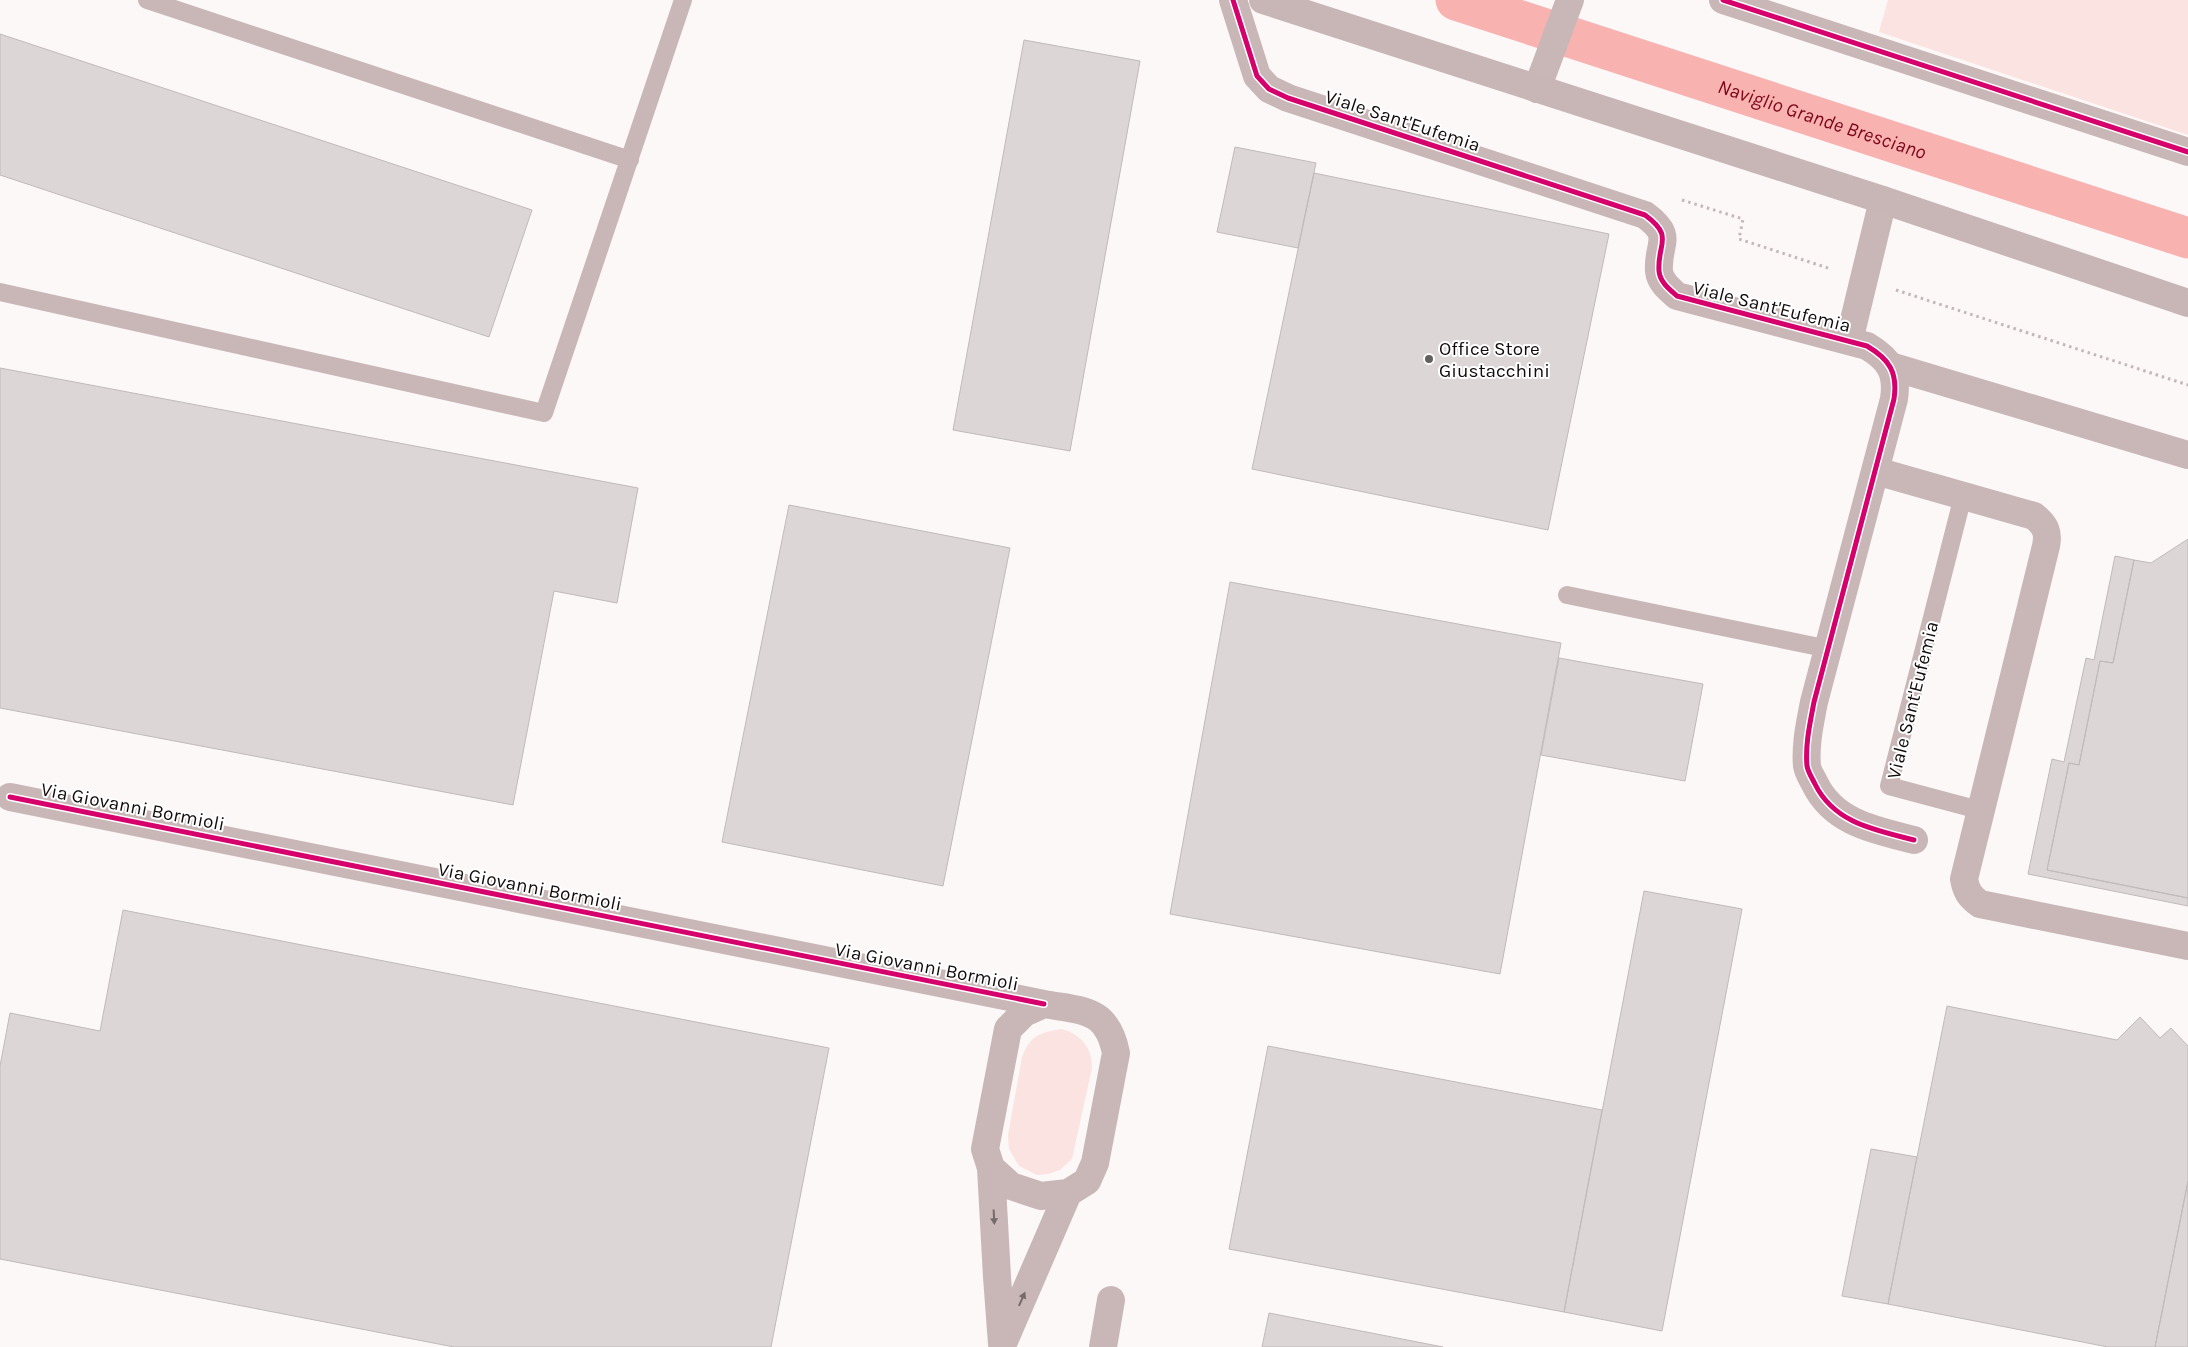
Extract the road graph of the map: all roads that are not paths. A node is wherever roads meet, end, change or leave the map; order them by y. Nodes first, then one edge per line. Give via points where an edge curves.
1 (148, 0) edge
2 (683, 0) edge
3 (1233, 0) edge
4 (1263, 0) edge
5 (1570, 0) edge
6 (1723, 0) edge
7 (1537, 89) junction
8 (2188, 152) edge
9 (630, 160) junction
10 (1883, 200) junction
11 (0, 292) edge
12 (2152, 292) junction
13 (2188, 303) edge
14 (2188, 308) edge
15 (1849, 341) junction
16 (1890, 366) junction
17 (2188, 455) edge
18 (1876, 471) junction
19 (1963, 496) junction
20 (1567, 595) dead end
21 (1829, 649) junction
22 (10, 797) dead end
23 (1979, 810) junction
24 (1914, 840) dead end
25 (2188, 946) edge
26 (962, 989) junction
27 (1044, 1004) junction
28 (1008, 1029) junction
29 (992, 1168) junction
30 (1068, 1193) junction
31 (1111, 1300) dead end
32 (1002, 1346) edge
33 (1103, 1347) edge

1 - 9 lane
2 - 9 lane
3 - 15 street, Viale Sant'Eufemia via 1257,76 1269,89 1645,215 1657,224 1664,238 1659,272 1665,286 1677,296
4 - 7 main road
5 - 7 street
6 - 8 street
7 - 10 main road
9 - 11 lane via 544,413
10 - 12 main road
10 - 15 street, Viale Sant'Eufemia
12 - 13 main road
12 - 14 main road
15 - 16 street, Viale Sant'Eufemia via 1867,346
16 - 17 street, Viale Sant'Eufemia
16 - 18 street via 1894,376 1894,399
18 - 19 street
18 - 21 street
19 - 23 street via 2034,516 2048,537
19 - 23 lane, Viale Sant'Eufemia via 1889,786
20 - 21 lane
21 - 24 street via 1807,742 1808,769 1822,797 1843,817 1878,831
22 - 26 street, Via Giovanni Bormioli
23 - 25 street via 1964,879 1972,899 1980,904
26 - 27 street, Via Giovanni Bormioli
26 - 28 street, Via Giovanni Bormioli via 986,1000 1000,1014
27 - 28 street, Via Giovanni Bormioli via 1024,1013
27 - 30 street, Via Giovanni Bormioli via 1090,1012 1104,1022 1113,1035 1116,1053 1095,1162 1086,1181
28 - 29 street, Via Giovanni Bormioli via 985,1149
29 - 30 street via 1011,1186 1041,1196
29 -> 32 street, Via Giovanni Bormioli
32 -> 30 street, Via Giovanni Bormioli
31 - 33 street

